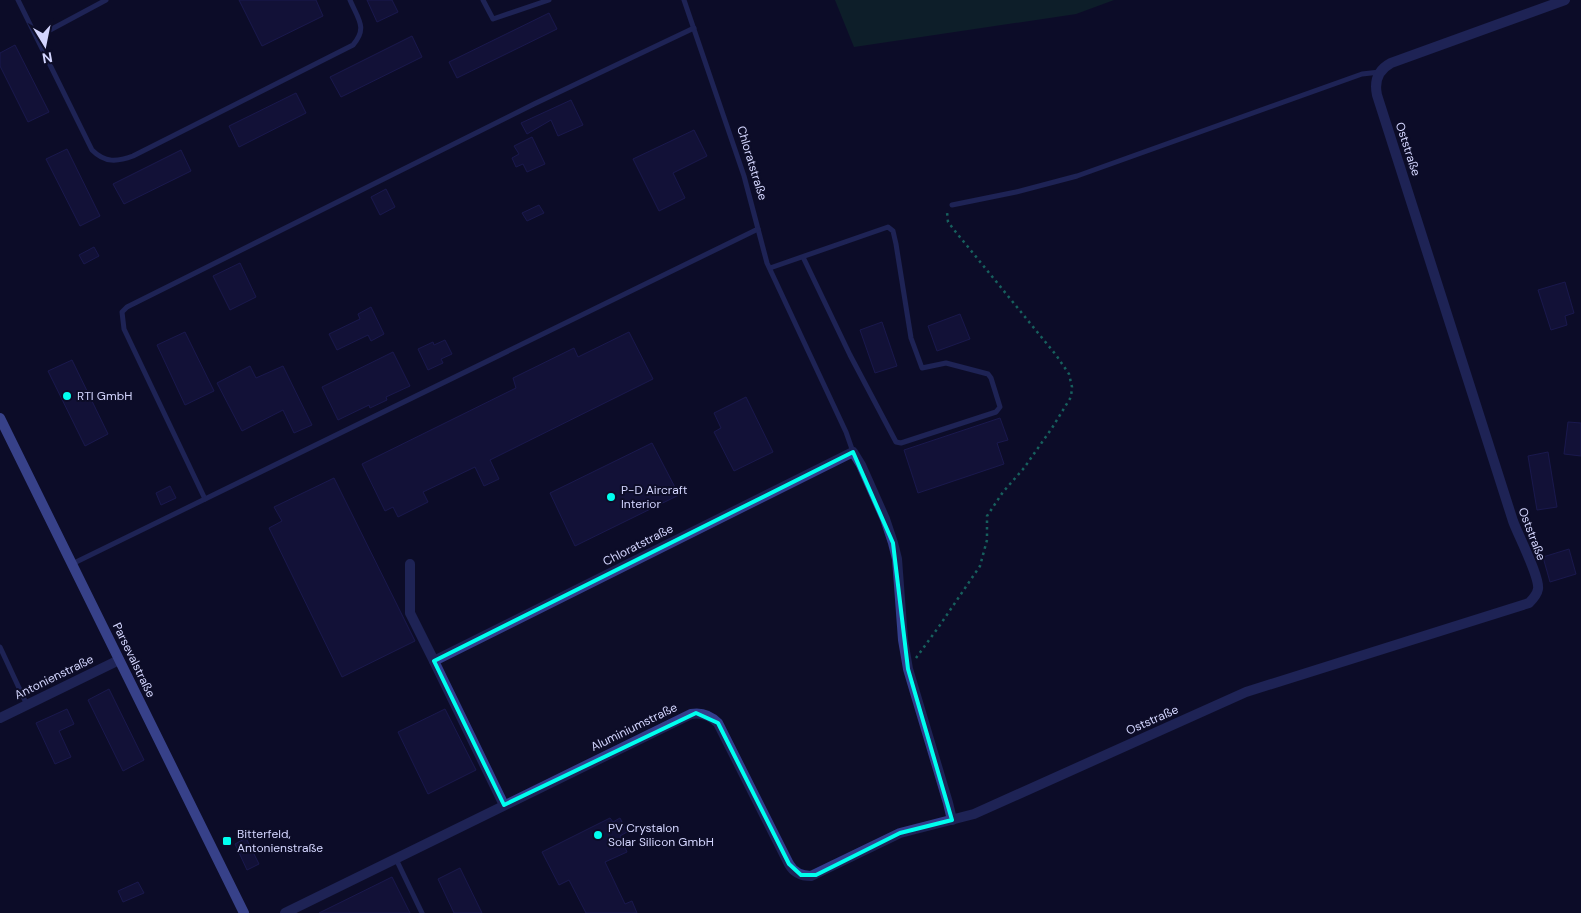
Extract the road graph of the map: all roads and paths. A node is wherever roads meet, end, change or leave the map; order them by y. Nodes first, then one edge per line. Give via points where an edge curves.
1 (18, 0) edge
2 (106, 0) edge
3 (350, 0) edge
4 (483, 0) edge
5 (549, 0) edge
6 (684, 0) edge
7 (1565, 0) edge
8 (694, 28) junction
9 (37, 37) junction
10 (1380, 72) junction
11 (952, 205) joint
12 (758, 229) junction
13 (803, 257) junction
14 (770, 268) junction
15 (0, 418) edge
16 (853, 452) junction
17 (204, 500) junction
18 (72, 564) junction
19 (410, 564) dead end
20 (0, 646) edge
21 (120, 660) junction
22 (434, 661) junction
23 (908, 669) junction
24 (28, 704) junction
25 (0, 718) edge
26 (504, 805) junction
27 (952, 820) junction
28 (396, 858) junction
29 (244, 913) edge
30 (285, 913) edge
31 (422, 913) edge

1 - 9 lane
2 - 9 lane
3 - 9 lane via 362,27 353,46 122,160 98,157 92,150
4 - 5 lane via 492,19
6 - 8 lane, Chloratstraße
7 - 10 street via 1391,63
8 - 12 lane, Chloratstraße via 744,176
8 - 17 lane via 127,307 122,312 124,329
10 - 11 lane via 1362,74 1076,176
10 - 27 street, Oststraße via 1376,83 1377,95 1513,521 1537,578 1536,595 1524,605 1246,692 974,814
11 - 23 path via 946,213 948,222 1056,355 1069,374 1072,387 1071,397 1052,428 987,516 987,540 980,566
12 - 14 lane, Chloratstraße
12 - 17 lane
13 - 13 lane via 888,227 893,231 896,244 910,338 922,368 946,363 988,374 999,409 896,442
13 - 14 lane
14 - 16 lane, Chloratstraße
15 - 18 street, Parsevalstraße
16 - 22 street, Chloratstraße
16 - 23 street, Chloratstraße via 885,519 893,544
17 - 18 lane
18 - 21 street, Parsevalstraße
19 - 22 street via 410,614
20 - 24 lane
21 - 24 street, Antonienstraße
21 - 29 street, Parsevalstraße
22 - 26 street
23 - 27 street, Chloratstraße
24 - 25 street, Antonienstraße
26 - 27 street, Aluminiumstraße via 696,713 707,715 718,723 789,864 801,875 816,874 900,833
26 - 28 street, Aluminiumstraße
28 - 30 street, Aluminiumstraße
28 - 31 lane

